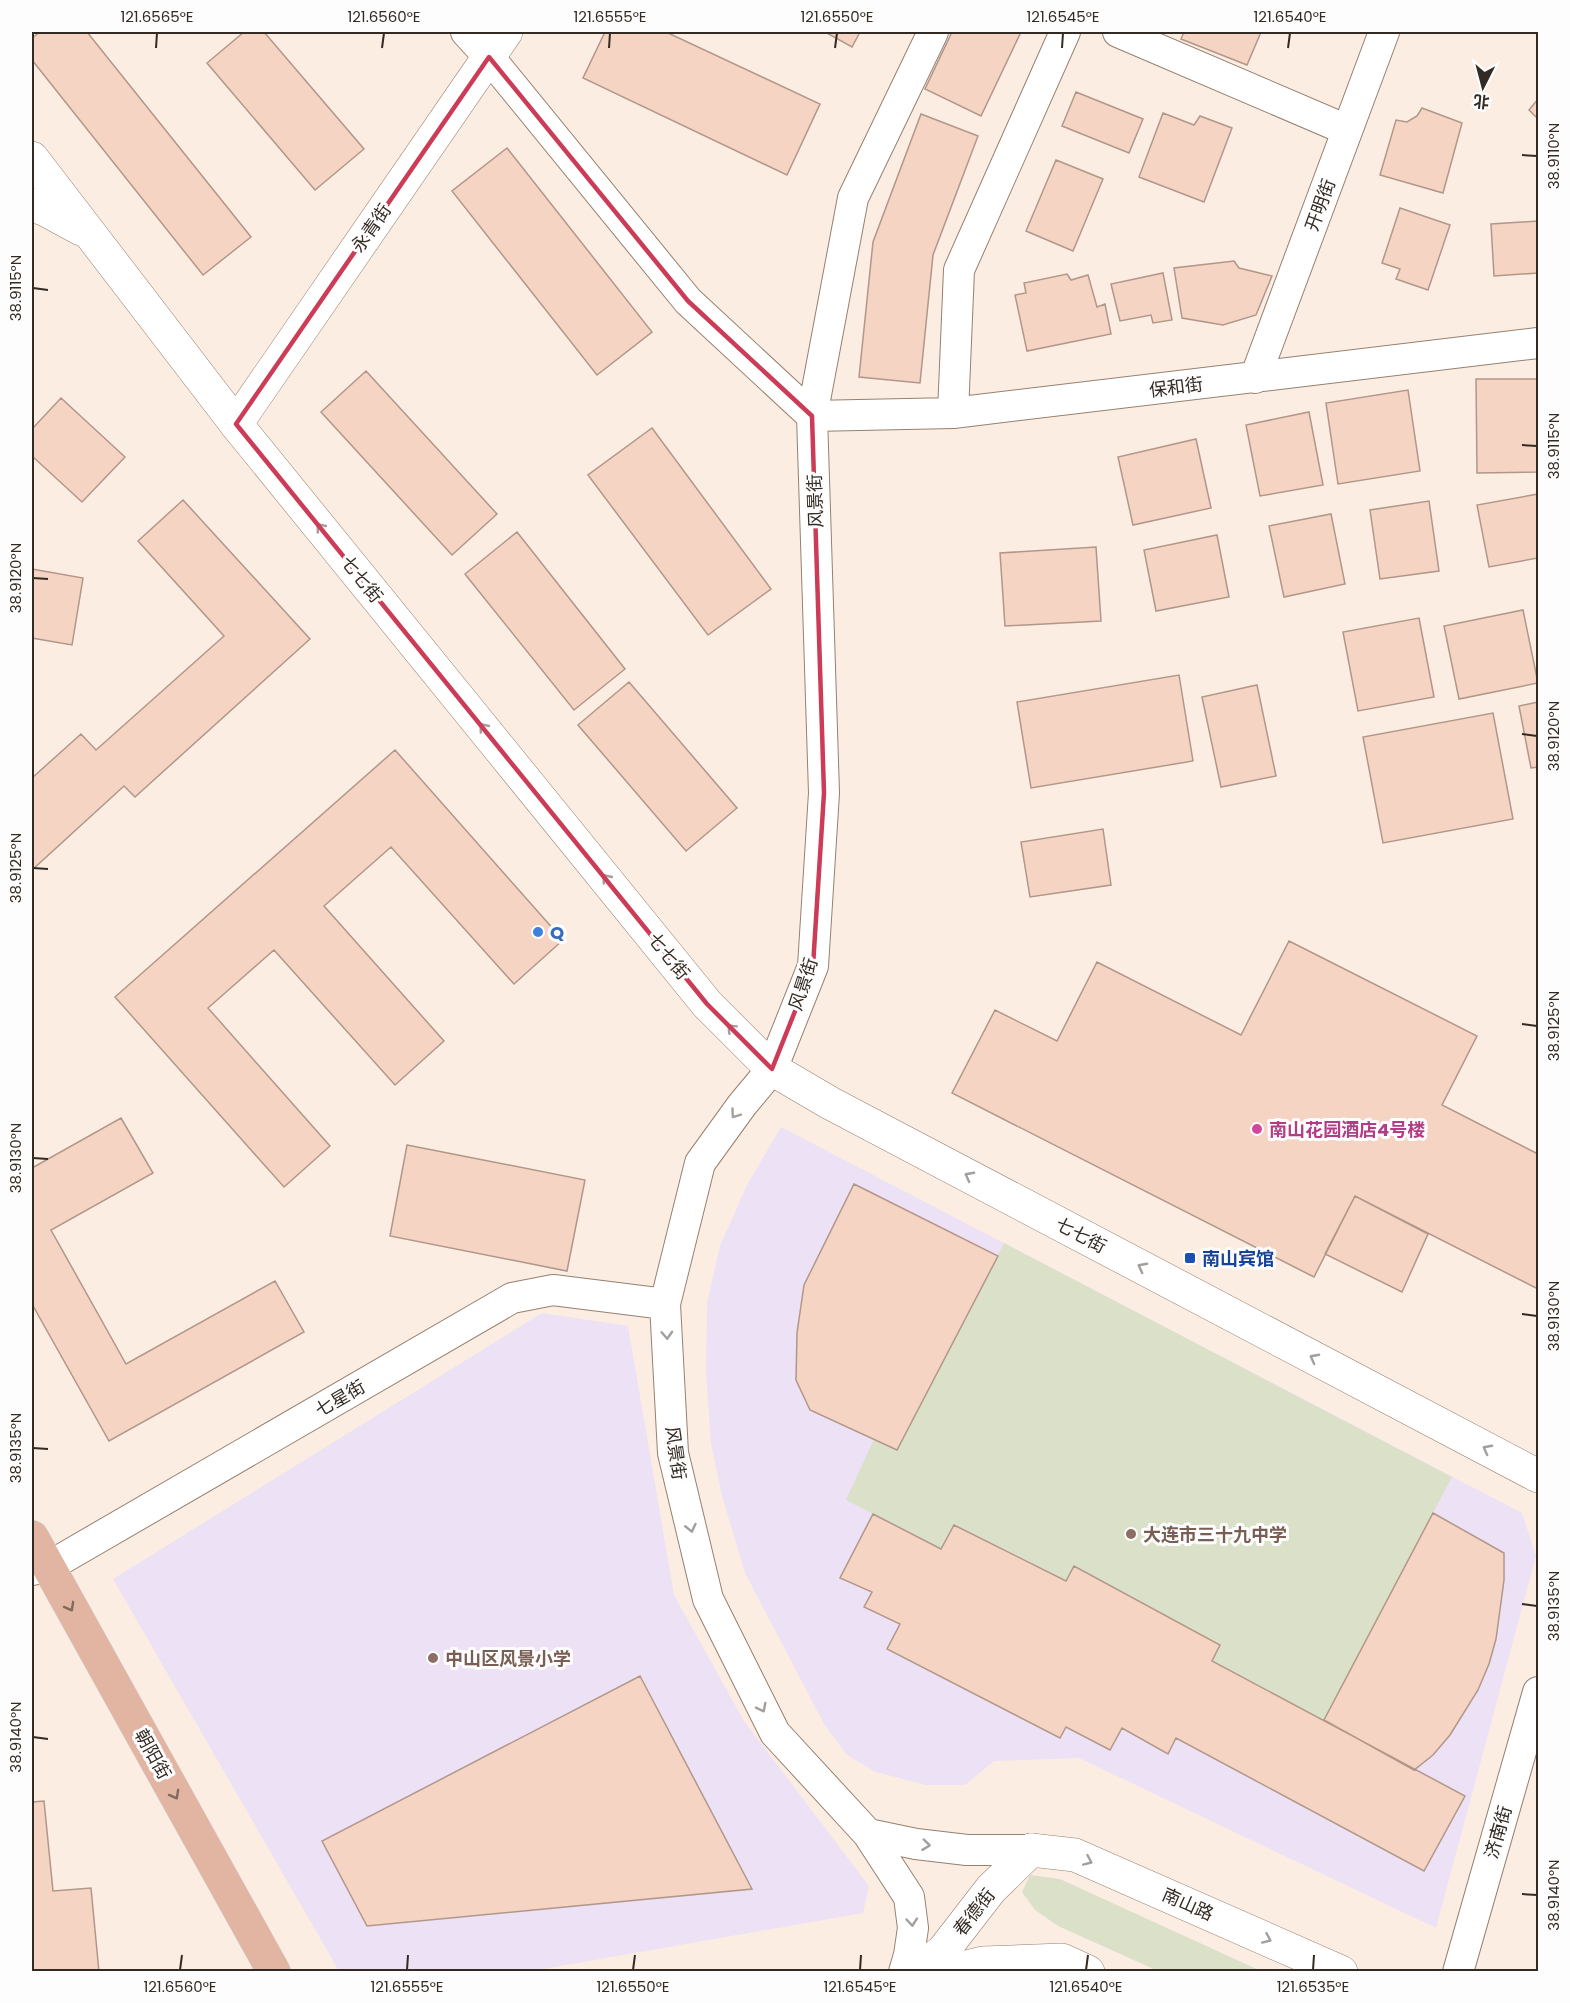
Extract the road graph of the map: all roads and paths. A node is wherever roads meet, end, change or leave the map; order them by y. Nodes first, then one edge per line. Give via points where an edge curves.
1 (466, 32) edge
2 (933, 32) edge
3 (1065, 32) edge
4 (1118, 32) edge
5 (1384, 32) edge
6 (498, 44) edge
7 (1347, 130) junction
8 (32, 158) edge
9 (32, 205) edge
10 (90, 234) junction
11 (1539, 343) edge
12 (1255, 378) junction
13 (953, 412) junction
14 (812, 416) junction
15 (236, 424) junction
16 (772, 1069) junction
17 (665, 1304) junction
18 (1539, 1476) edge
19 (32, 1537) edge
20 (40, 1568) edge
21 (1539, 1692) edge
22 (868, 1834) junction
23 (1031, 1850) junction
24 (274, 1971) edge
25 (904, 1971) edge
26 (915, 1971) edge
27 (946, 1971) edge
28 (1088, 1971) edge
29 (1341, 1971) edge
30 (1458, 1971) edge

1 - 6 street
2 - 14 street, 风景街 via 854,198
3 - 13 street via 959,270
4 - 7 street
5 - 7 street, 开明街
6 - 14 street via 688,301
6 - 15 main road, 永青街
7 - 12 street, 开明街
8 - 10 main road, 七七街
9 - 10 main road
10 - 15 main road, 七七街
11 - 12 street, 保和街
12 - 13 street, 保和街
13 - 14 street, 保和街
14 - 16 street, 风景街 via 824,793 813,966
16 -> 15 main road, 七七街 via 707,1004
16 -> 17 street, 风景街 via 700,1163
18 -> 16 main road, 七七街
17 - 20 street, 七星街 via 553,1290 512,1298
17 -> 22 street, 风景街 via 673,1453 708,1599 775,1733
19 - 20 main road, 朝阳街
20 -> 24 main road, 朝阳街
21 - 30 street, 济南街
22 -> 23 street via 968,1850
22 -> 25 street, 风景街 via 909,1897 913,1928
23 - 26 main road, 春德街 via 992,1889 943,1951
23 -> 29 main road, 南山路 via 1075,1855
27 - 28 main road via 983,1962 1062,1960

